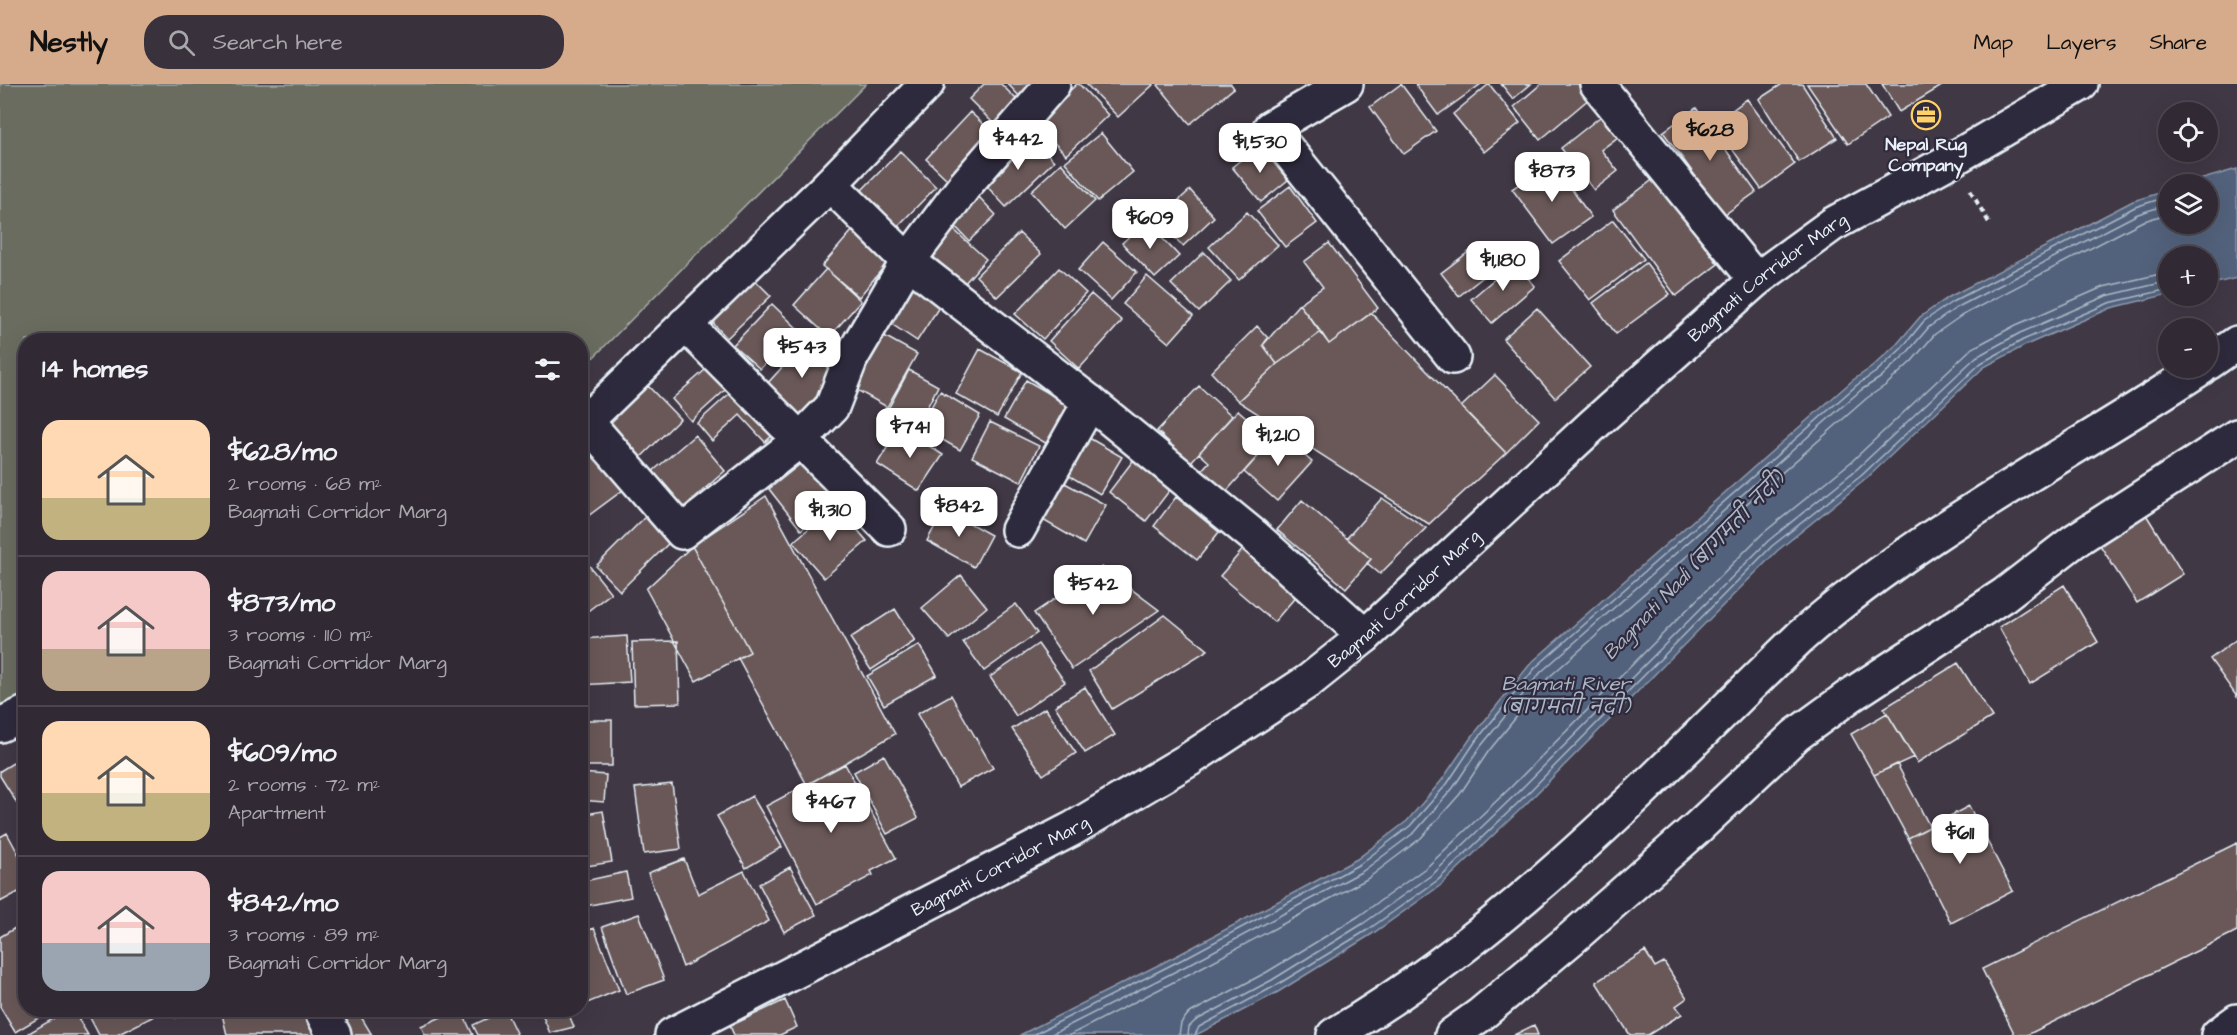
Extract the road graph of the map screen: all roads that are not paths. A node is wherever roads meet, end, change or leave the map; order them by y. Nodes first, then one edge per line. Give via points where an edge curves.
1 (927, 84) edge
2 (1053, 84) edge
3 (1346, 84) edge
4 (1598, 84) edge
5 (2081, 84) edge
6 (830, 184) junction
7 (908, 261) junction
8 (1756, 280) junction
9 (685, 324) junction
10 (2237, 343) edge
11 (2218, 356) edge
12 (1453, 357) dead end
13 (2185, 378) edge
14 (1090, 402) junction
15 (588, 417) edge
16 (588, 428) edge
17 (2237, 436) edge
18 (800, 440) junction
19 (889, 530) dead end
20 (1018, 530) dead end
21 (1365, 636) junction
22 (18, 717) edge
23 (0, 725) edge
24 (325, 1017) edge
25 (2237, 1021) edge
26 (334, 1035) edge
27 (672, 1035) edge
28 (1334, 1035) edge
29 (1452, 1035) edge
30 (2218, 1035) edge

1 - 6 street
2 - 7 street via 966,184
3 - 12 street via 1270,128
4 - 8 street
5 - 8 street, Bagmati Corridor Marg via 1833,224
6 - 7 street
6 - 9 street
7 - 14 street
7 - 18 street via 851,358 832,407
8 - 21 street, Bagmati Corridor Marg
9 - 15 street
9 - 18 street
10 - 11 street
13 - 28 street via 1942,531 1831,610 1536,888 1405,988
14 - 20 street
14 - 21 street via 1254,536
16 - 18 street via 682,532
17 - 29 street via 2074,541 2004,595 1796,735 1572,938
18 - 19 street
21 - 27 street, Bagmati Corridor Marg via 1310,680 1190,759 1072,829
22 - 23 street
24 - 26 street
25 - 30 street

